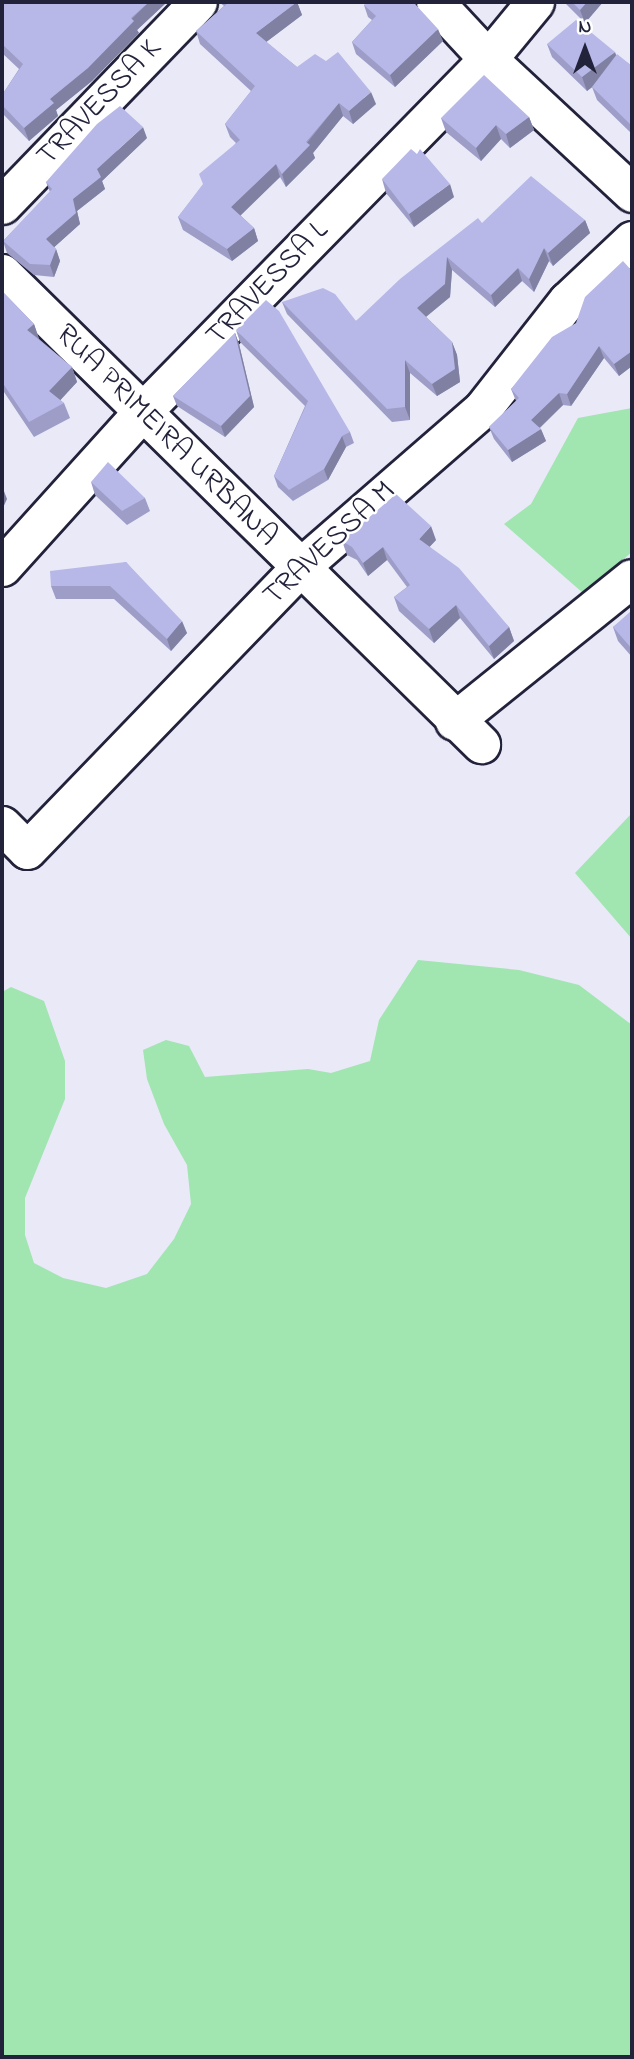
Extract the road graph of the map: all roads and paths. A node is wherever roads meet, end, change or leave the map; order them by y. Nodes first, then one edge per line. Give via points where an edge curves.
1 (198, 2) edge
2 (435, 2) edge
3 (535, 2) edge
4 (488, 59) junction
5 (632, 193) edge
6 (2, 205) edge
7 (632, 240) edge
8 (2, 273) edge
9 (144, 410) junction
10 (2, 567) edge
11 (298, 569) junction
12 (632, 578) edge
13 (454, 720) junction
14 (481, 744) dead end
15 (2, 825) edge

1 - 6 street, TRAVESSA K
2 - 4 street
3 - 4 street, TRAVESSA L
4 - 5 street
4 - 9 street, TRAVESSA L
7 - 11 street, TRAVESSA M via 567,301 483,408
8 - 9 street, RUA PRIMEIRA URBANA
9 - 10 street, TRAVESSA L
9 - 11 street, RUA PRIMEIRA URBANA
11 - 13 street, RUA PRIMEIRA URBANA
11 - 15 street, TRAVESSA M via 27,850
12 - 13 street
13 - 14 street, RUA PRIMEIRA URBANA

